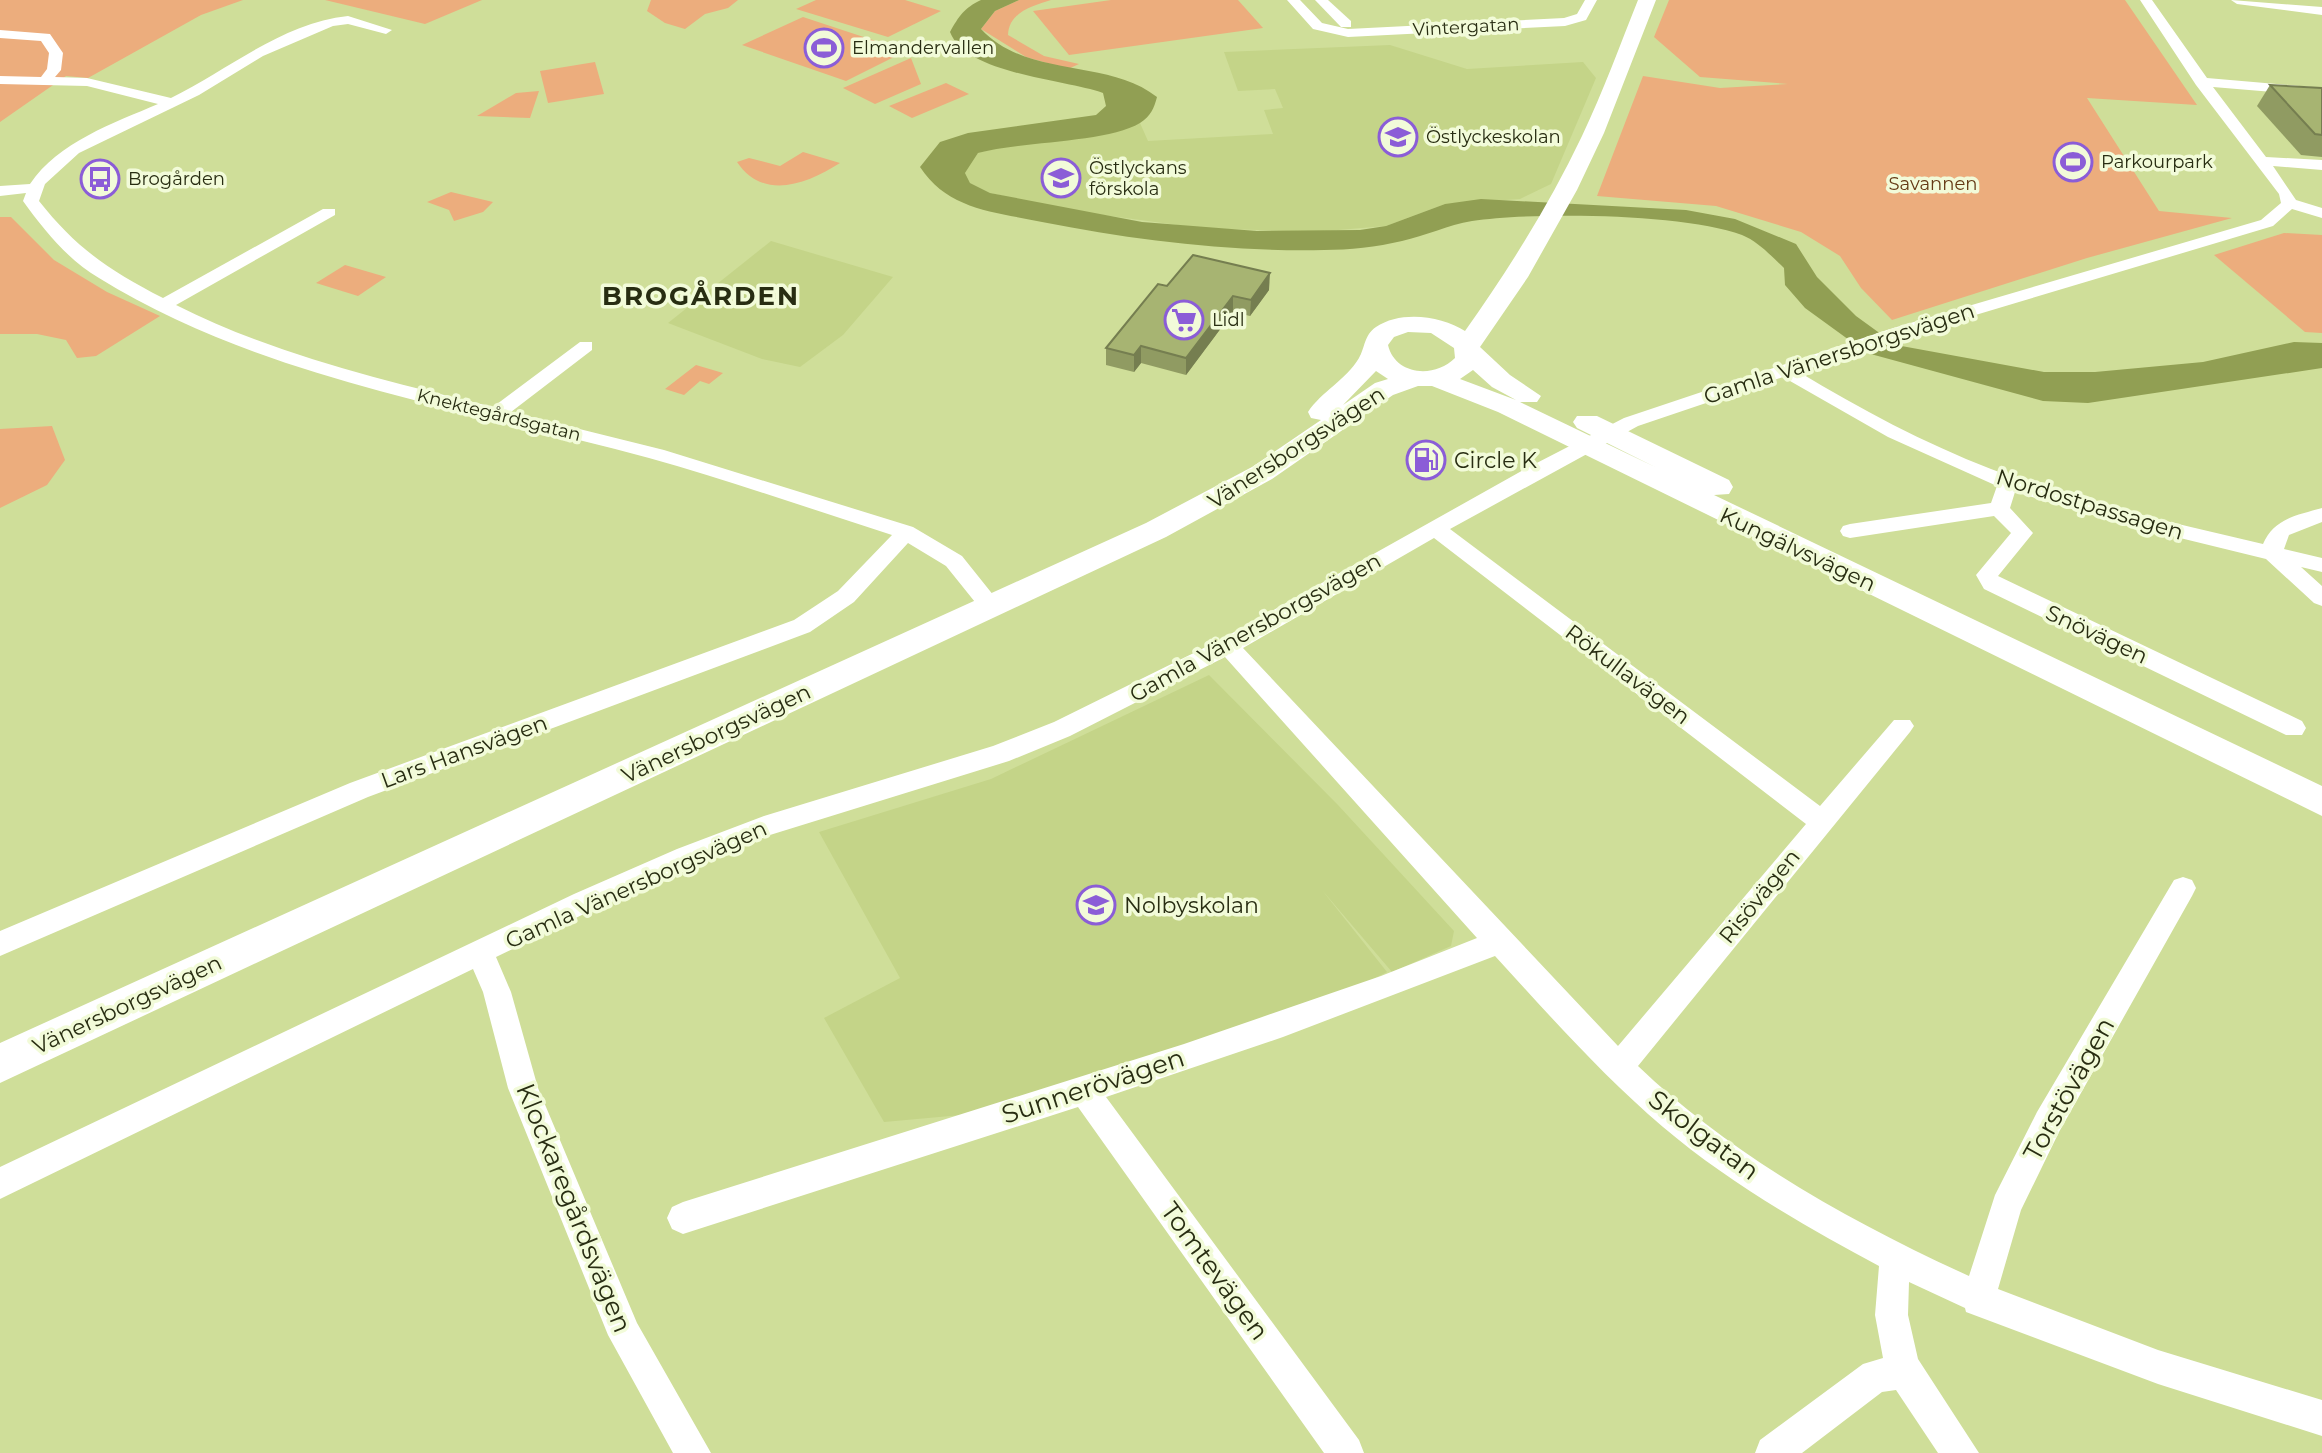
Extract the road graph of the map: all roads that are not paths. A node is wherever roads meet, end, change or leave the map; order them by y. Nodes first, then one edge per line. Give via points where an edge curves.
1 (1293, 0) edge
2 (1321, 0) edge
3 (1591, 0) edge
4 (1647, 0) edge
5 (2146, 0) edge
6 (2237, 0) edge
7 (2322, 11) edge
8 (1346, 24) dead end
9 (386, 30) dead end
10 (0, 34) edge
11 (46, 79) junction
12 (0, 80) edge
13 (2201, 82) junction
14 (2322, 92) edge
15 (173, 103) junction
16 (2262, 161) junction
17 (2322, 165) edge
18 (32, 188) junction
19 (0, 191) edge
20 (2289, 203) junction
21 (329, 212) dead end
22 (2322, 213) edge
23 (1539, 232) junction
24 (163, 305) junction
25 (1418, 325) junction
26 (586, 346) dead end
27 (1374, 350) junction
28 (1468, 350) junction
29 (1784, 370) junction
30 (1426, 378) junction
31 (497, 413) junction
32 (1597, 439) junction
33 (2008, 483) junction
34 (1999, 509) junction
35 (2322, 515) edge
36 (1435, 528) junction
37 (1850, 531) dead end
38 (906, 532) junction
39 (2273, 553) junction
40 (2322, 565) edge
41 (2322, 598) edge
42 (985, 599) junction
43 (1228, 646) junction
44 (1902, 726) dead end
45 (2294, 728) dead end
46 (2322, 802) edge
47 (1821, 821) junction
48 (2183, 888) dead end
49 (1496, 940) junction
50 (0, 944) edge
51 (480, 953) junction
52 (0, 1038) edge
53 (0, 1063) edge
54 (1619, 1067) junction
55 (1083, 1090) junction
56 (0, 1183) edge
57 (683, 1218) dead end
58 (1897, 1258) junction
59 (1978, 1300) junction
60 (1902, 1372) junction
61 (2322, 1418) edge
62 (684, 1450) edge
63 (1346, 1453) edge
64 (1773, 1453) edge
65 (1961, 1453) edge

1 - 3 street, Vintergatan via 1330,31 1565,22 1582,17
2 - 8 street
4 - 23 main road via 1594,133
5 - 13 street
6 - 7 street
9 - 15 street via 348,20 330,22 232,66
10 - 11 street via 45,37 56,53 54,70
11 - 12 street
11 - 15 street via 104,84
13 - 14 street
13 - 16 street
15 - 18 street via 75,150
16 - 17 street
16 - 20 street
18 - 19 street
18 - 24 street, Knektegårdsgatan via 37,213 58,236 103,274
20 - 22 street
20 - 29 street, Gamla Vänersborgsvägen via 2267,223
21 - 24 street
23 - 25 main road via 1463,306
23 - 28 main road
24 - 31 street, Knektegårdsgatan via 278,354
25 - 27 main road, Vänersborgsvägen via 1385,332
25 - 28 main road, Kungälvsvägen via 1448,331
26 - 31 street
27 - 30 main road, Kungälvsvägen via 1387,367
27 - 42 main road, Vänersborgsvägen via 1372,360 1325,410 1260,454
28 - 30 main road, Vänersborgsvägen via 1464,367
28 - 32 main road, Kungälvsvägen via 1501,381
29 - 32 street, Gamla Vänersborgsvägen
29 - 33 street, Nordostpassagen via 1887,428
30 - 32 main road, Kungälvsvägen
30 - 42 main road, Vänersborgsvägen via 1384,389 1213,502
31 - 38 street, Knektegårdsgatan via 657,454
32 - 36 street, Gamla Vänersborgsvägen
32 - 46 main road, Kungälvsvägen
33 - 34 street
33 - 39 street, Nordostpassagen
34 - 37 street
34 - 45 street, Snövägen via 2023,533 1987,575 1992,584
35 - 39 street via 2280,529 2272,541
36 - 43 street, Gamla Vänersborgsvägen
36 - 47 street, Rökullavägen
38 - 42 street, Knektegårdsgatan via 954,561
38 - 50 street, Lars Hansvägen via 846,599 802,626 359,790
39 - 40 street, Nordostpassagen
39 - 41 street
42 - 52 main road, Vänersborgsvägen
42 - 53 main road, Vänersborgsvägen
43 - 49 street, Skolgatan
43 - 51 street, Gamla Vänersborgsvägen via 1062,729 1000,754 764,826 583,902
44 - 47 street, Risövägen
47 - 54 street, Risövägen
48 - 59 street, Torstövägen via 2048,1122 2006,1206
49 - 54 street, Skolgatan
49 - 55 street, Sunnerövägen via 1365,996
51 - 56 street, Gamla Vänersborgsvägen
51 - 62 street, Klockaregårdsvägen via 497,992 523,1088 625,1335
54 - 58 street, Skolgatan via 1697,1136 1793,1200
55 - 57 street, Sunnerövägen
55 - 63 street, Tomtevägen
58 - 59 street, Skolgatan
58 - 60 street via 1890,1286
59 - 61 street, Skolgatan via 2156,1369
60 - 64 street via 1875,1376
60 - 65 street via 1930,1418

